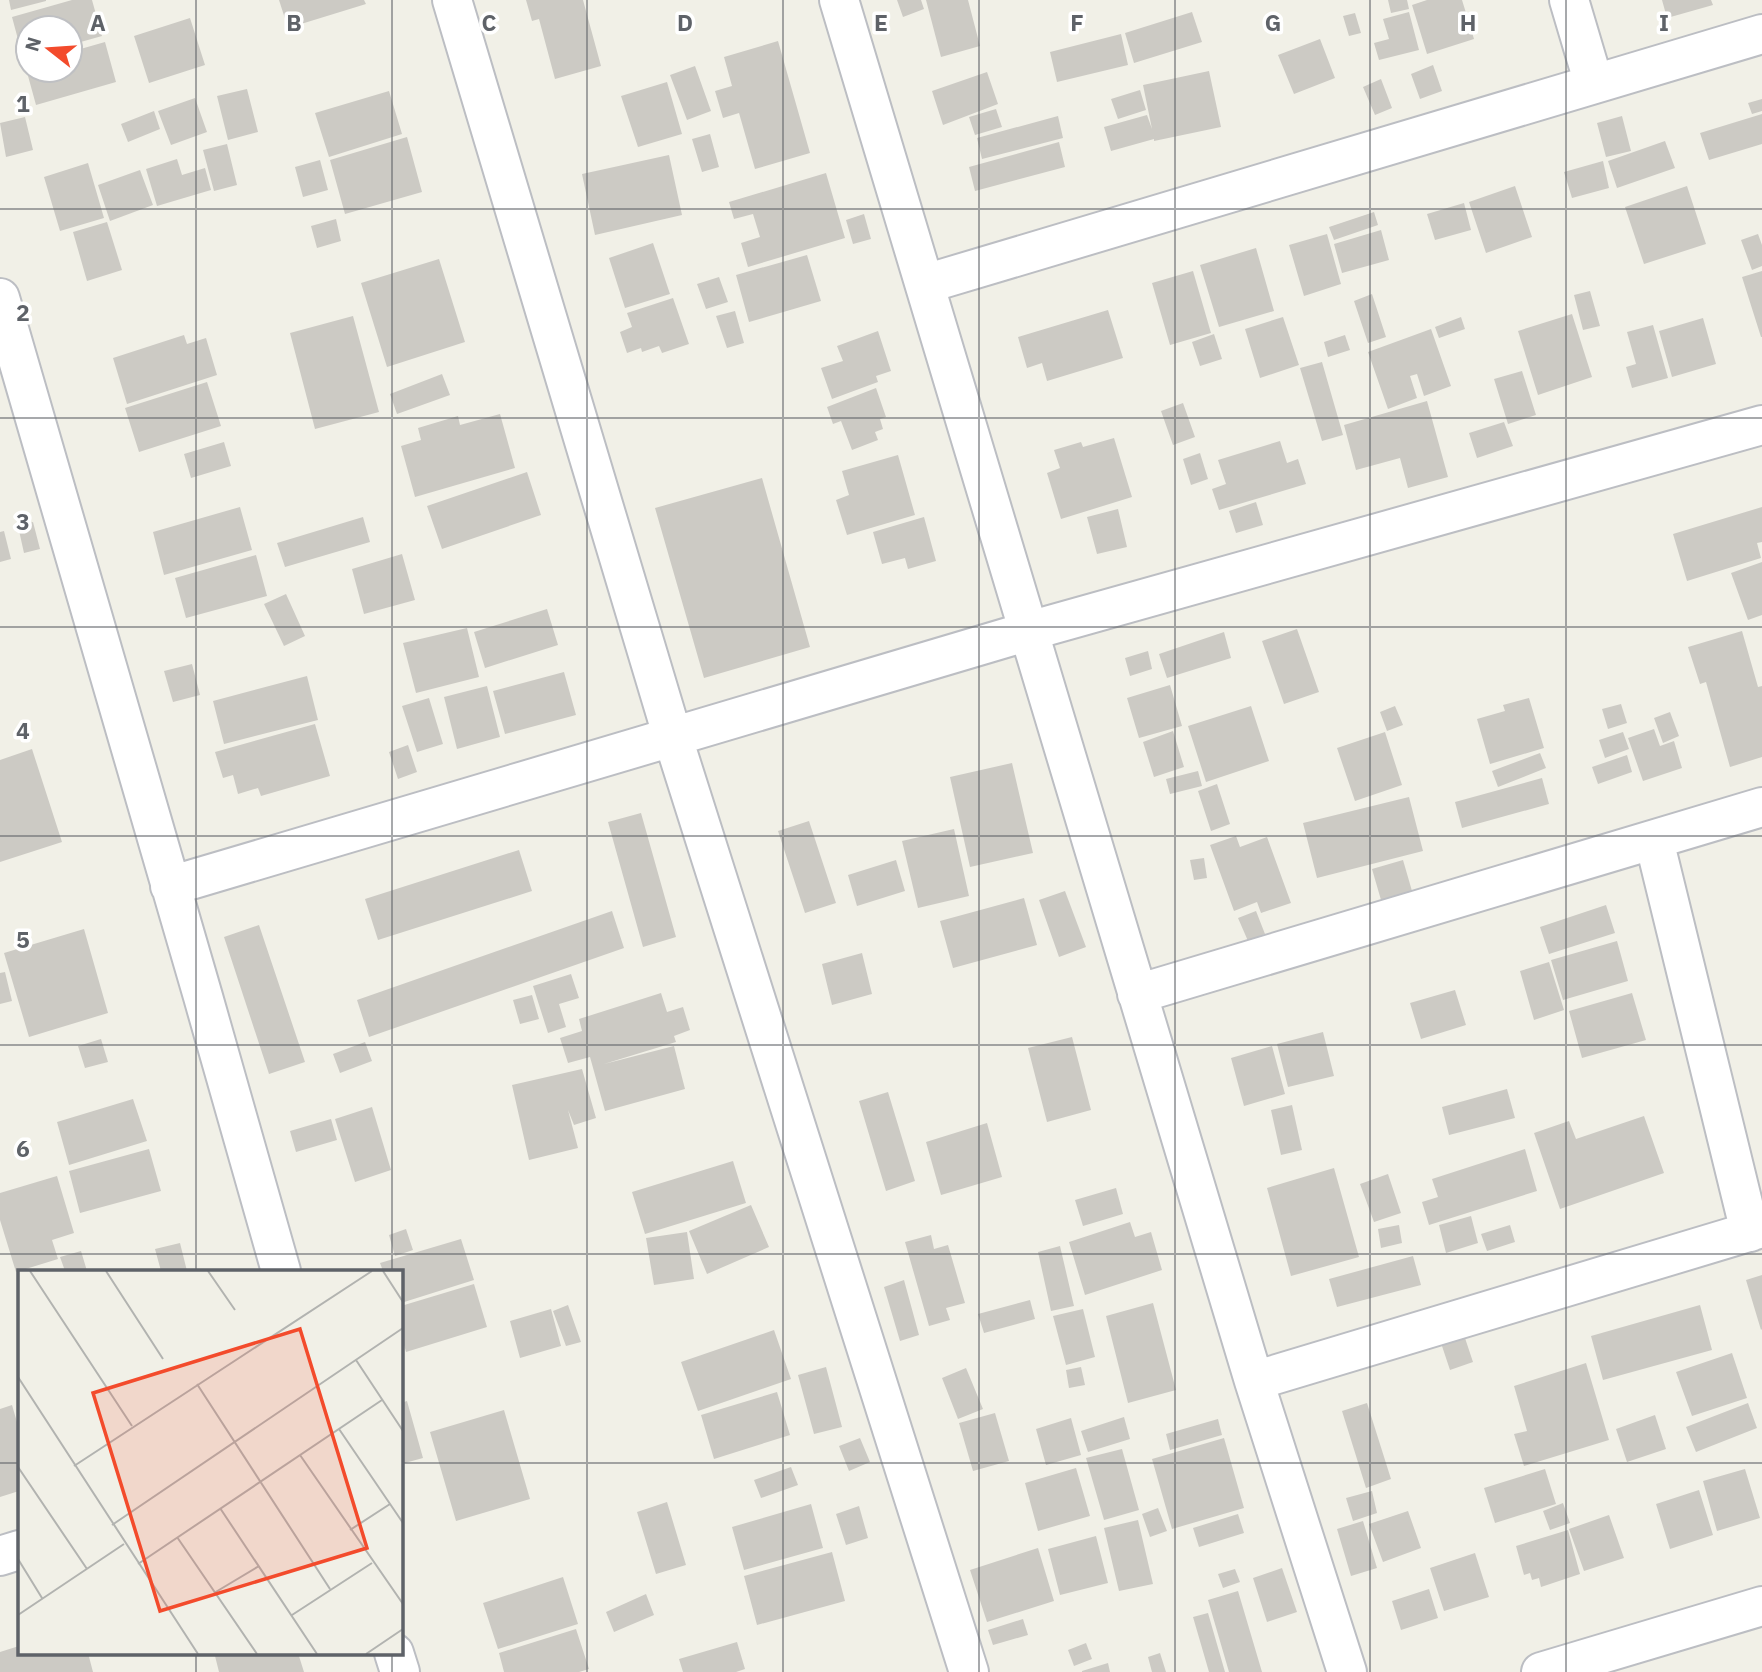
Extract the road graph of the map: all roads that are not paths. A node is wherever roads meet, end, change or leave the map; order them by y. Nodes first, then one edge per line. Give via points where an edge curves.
1 (452, 0) edge
2 (839, 0) edge
3 (1569, 0) edge
4 (1762, 34) edge
5 (1594, 84) junction
6 (925, 284) junction
7 (0, 298) edge
8 (1762, 425) edge
9 (1029, 631) junction
10 (673, 738) junction
11 (1762, 807) edge
12 (1654, 839) junction
13 (170, 886) junction
14 (1137, 995) junction
15 (1756, 1230) edge
16 (281, 1270) edge
17 (1254, 1381) junction
18 (18, 1550) edge
19 (0, 1556) edge
20 (1762, 1606) edge
21 (394, 1654) edge
22 (400, 1672) edge
23 (969, 1672) edge
24 (1347, 1672) edge
25 (1541, 1672) edge

1 - 10 street
2 - 6 street
3 - 5 street
4 - 5 street
5 - 6 street
6 - 9 street
7 - 13 street
8 - 9 street
9 - 10 street
9 - 14 street
10 - 13 street
10 - 23 street
11 - 12 street
12 - 14 street
12 - 15 street
13 - 16 street
14 - 17 street
15 - 17 street
17 - 24 street
18 - 19 street
20 - 25 street
21 - 22 street

